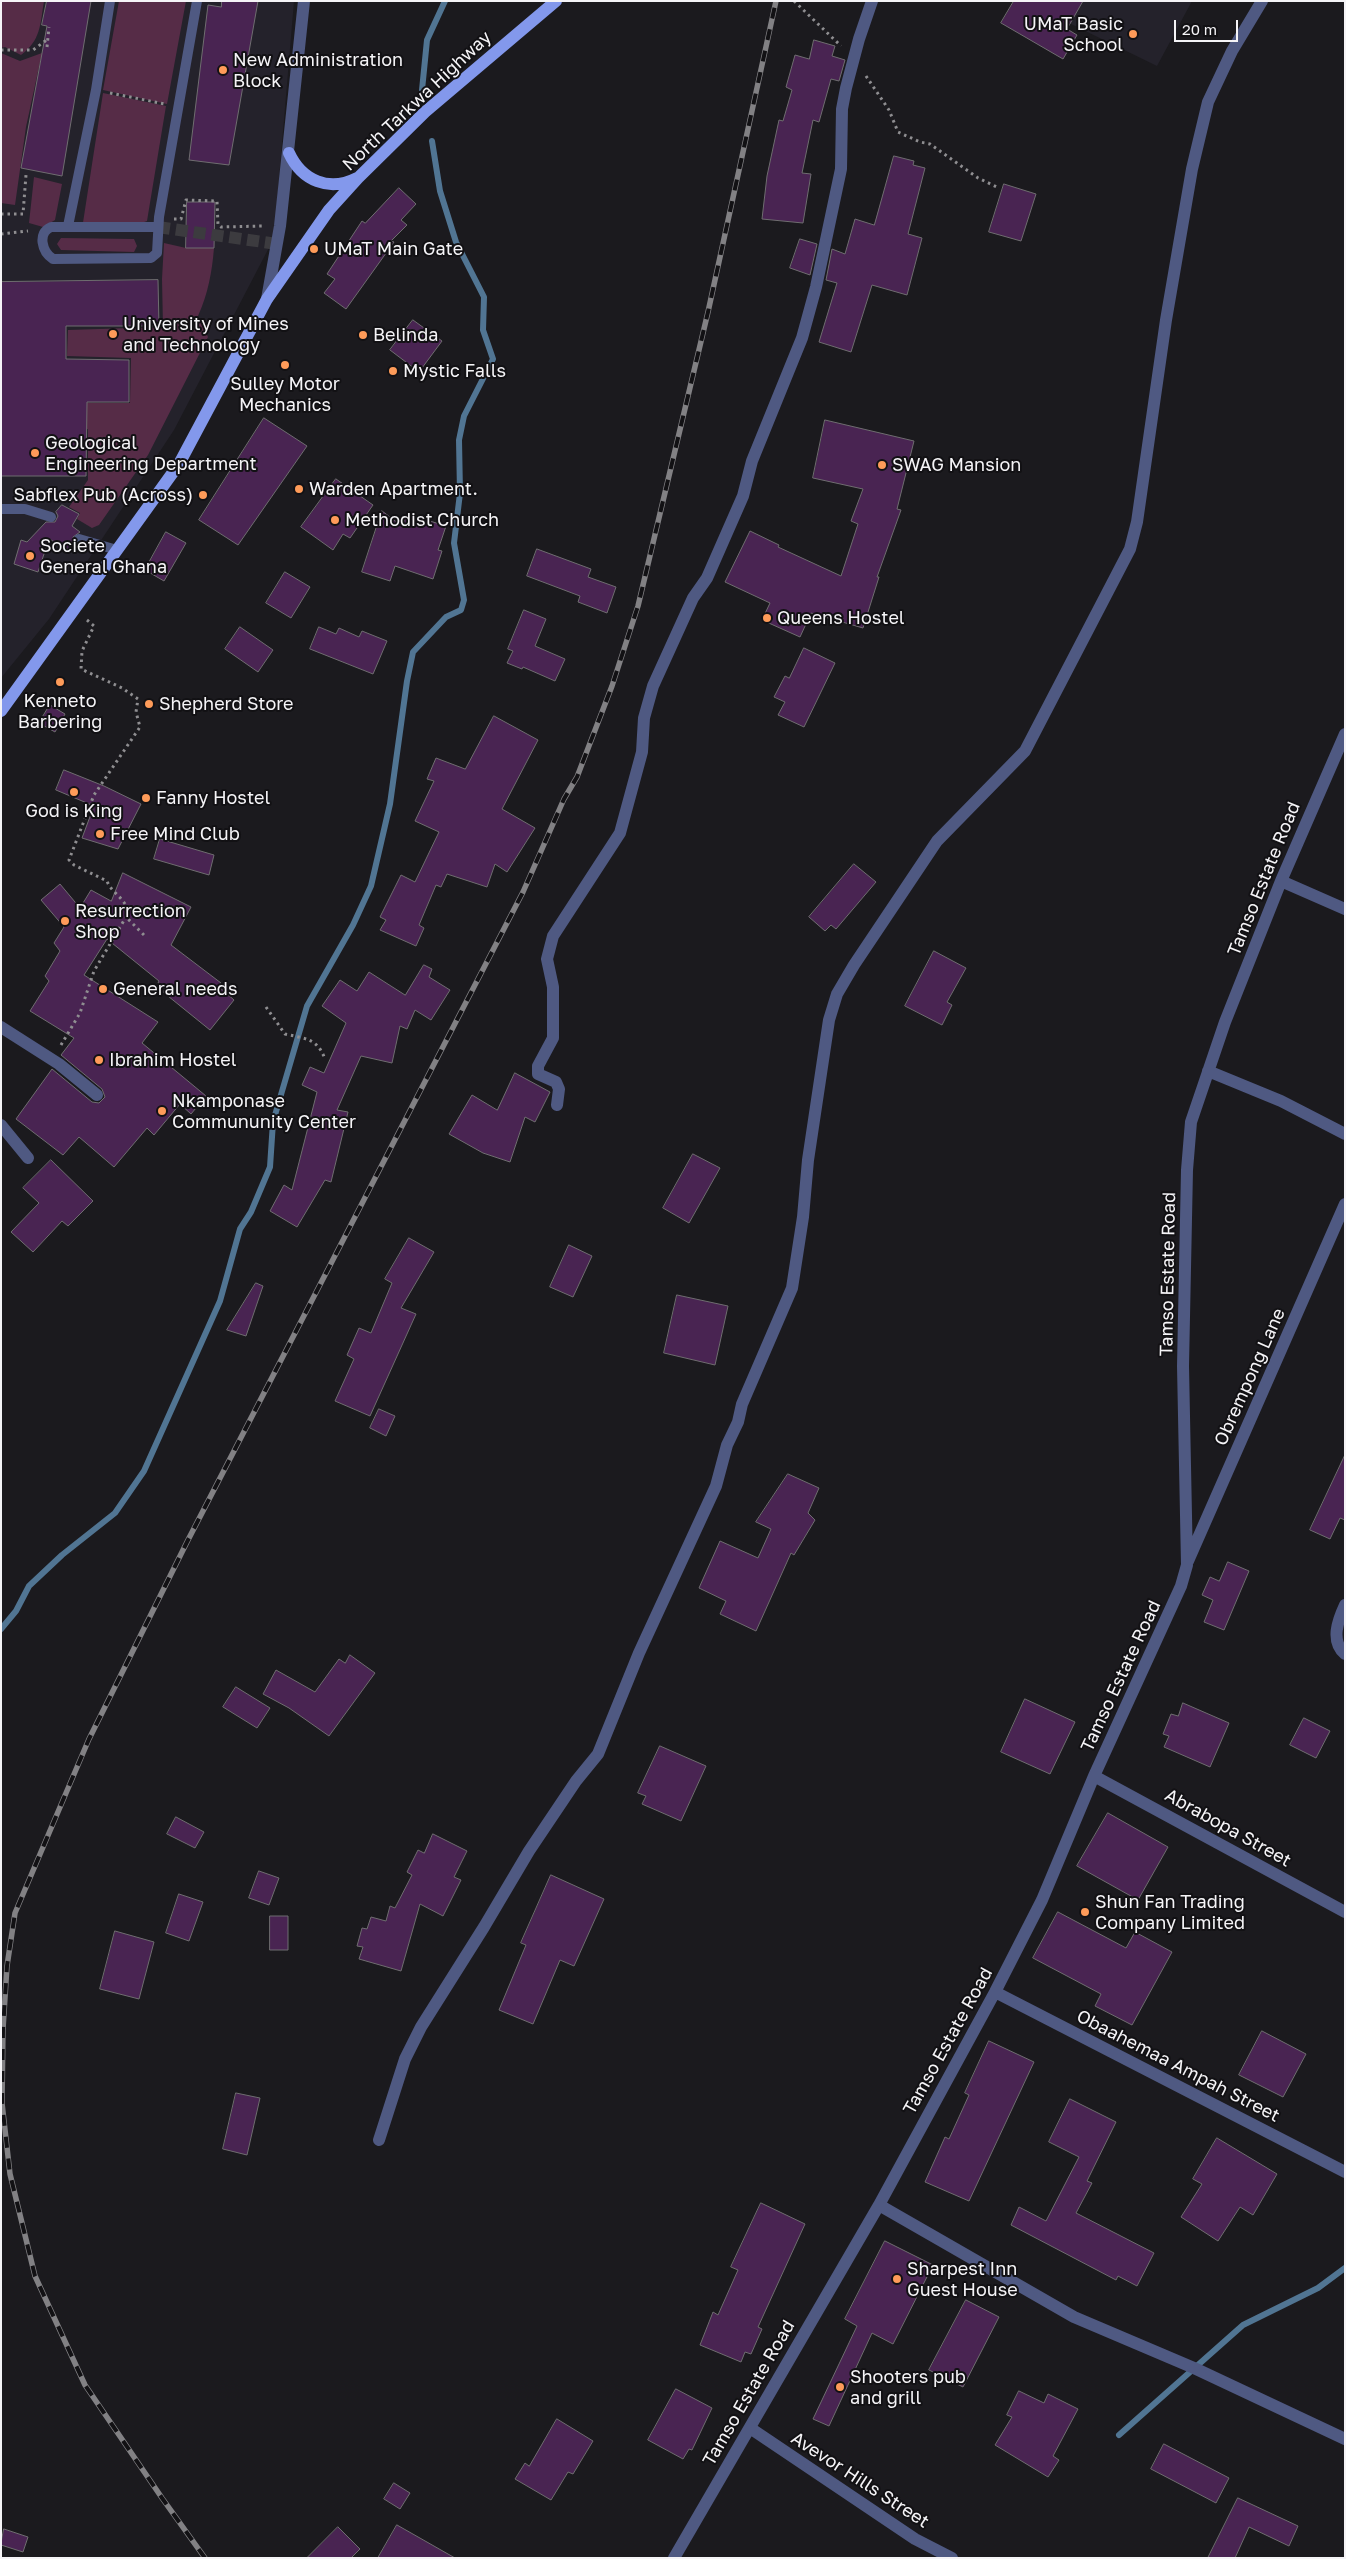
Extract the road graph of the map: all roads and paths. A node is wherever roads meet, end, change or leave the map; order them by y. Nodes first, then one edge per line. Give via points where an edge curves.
1 (110, 1) edge
2 (197, 1) edge
3 (304, 1) edge
4 (556, 1) edge
5 (872, 1) edge
6 (1262, 1) edge
7 (49, 26) dead end
8 (48, 39) junction
9 (47, 47) dead end
10 (1, 50) edge
11 (96, 90) junction
12 (178, 107) junction
13 (890, 110) dead end
14 (289, 153) junction
15 (26, 175) dead end
16 (358, 178) junction
17 (999, 188) dead end
18 (1, 214) edge
19 (158, 222) junction
20 (68, 226) junction
21 (280, 226) junction
22 (47, 229) junction
23 (1, 234) edge
24 (267, 299) junction
25 (1, 509) edge
26 (51, 517) dead end
27 (79, 539) dead end
28 (117, 550) junction
29 (94, 626) dead end
30 (1, 711) edge
31 (1345, 734) edge
32 (1281, 881) junction
33 (1345, 909) edge
34 (126, 917) junction
35 (145, 936) dead end
36 (266, 1007) dead end
37 (1, 1026) edge
38 (52, 1059) junction
39 (325, 1059) dead end
40 (1208, 1071) junction
41 (97, 1095) dead end
42 (557, 1105) dead end
43 (1, 1126) edge
44 (1345, 1134) edge
45 (28, 1158) dead end
46 (1345, 1204) edge
47 (1186, 1565) junction
48 (1345, 1605) edge
49 (1345, 1654) edge
50 (1094, 1776) junction
51 (1345, 1912) edge
52 (995, 1992) junction
53 (379, 2140) dead end
54 (1345, 2172) edge
55 (879, 2204) junction
56 (750, 2428) junction
57 (1345, 2440) edge
58 (674, 2558) edge
59 (952, 2558) edge

1 - 11 lane
2 - 12 lane
3 - 14 street
4 - 16 main road, North Tarkwa Highway via 425,112
5 - 42 street via 846,88 842,109 841,168 802,338 752,461 743,496 707,578 693,598 653,686 644,718 642,752 620,833 553,936 548,959 553,987 553,1038 538,1066 538,1074 556,1082 559,1089
6 - 53 street via 1232,51 1208,102 1194,159 1166,320 1137,522 1130,549 1026,751 937,841 837,994 829,1020 792,1288 742,1404 716,1486 639,1653 598,1754 529,1851 421,2027 405,2059
7 - 8 path
8 - 9 path
8 - 10 path via 33,50
11 - 12 path
11 - 20 lane
12 - 19 lane
13 - 17 path via 898,132 930,144 978,178
14 - 16 main road via 300,171 318,182 338,185
14 - 21 street
15 - 18 path via 23,214
16 - 24 main road, North Tarkwa Highway via 329,210
19 - 20 lane
19 - 21 path via 181,219 186,200 217,201 218,225 221,227
19 - 22 lane via 157,253 150,258 53,259 43,249
20 - 22 lane
21 - 24 street
22 - 23 path
24 - 28 main road, North Tarkwa Highway via 178,464
25 - 26 lane via 25,509
27 - 28 lane
28 - 30 main road, North Tarkwa Highway
29 - 34 path via 82,651 81,669 138,699 136,712 140,727 94,796 70,860 107,881 110,889 126,905
31 - 32 street, Tamso Estate Road
32 - 33 street
32 - 40 street, Tamso Estate Road
34 - 35 path
34 - 38 path via 94,971 80,1013
36 - 39 path via 285,1034 320,1046
37 - 38 street
38 - 41 street
40 - 44 street via 1281,1101
40 - 47 street, Tamso Estate Road via 1191,1122 1187,1170 1183,1366
43 - 45 street
46 - 47 street, Obrempong Lane
47 - 50 street, Tamso Estate Road via 1175,1602
48 - 49 street via 1336,1630 1337,1642
50 - 51 street, Abrabopa Street
50 - 52 street, Tamso Estate Road via 1042,1900
52 - 54 street, Obaahemaa Ampah Street
52 - 55 street, Tamso Estate Road
55 - 56 street, Tamso Estate Road
55 - 57 street via 1074,2317 1194,2368
56 - 58 street, Tamso Estate Road
56 - 59 street, Avevor Hills Street via 915,2539

